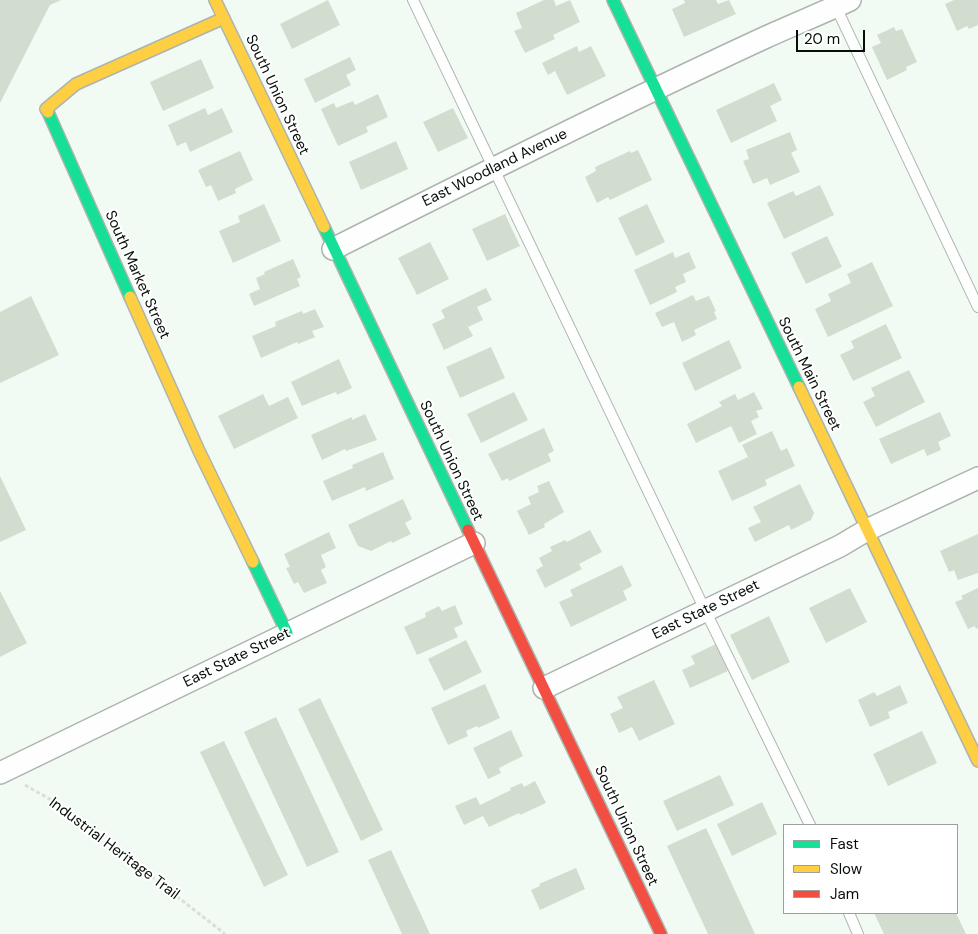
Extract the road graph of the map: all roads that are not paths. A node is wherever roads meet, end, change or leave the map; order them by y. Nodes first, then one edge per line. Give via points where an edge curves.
1 (215, 0) edge
2 (413, 0) edge
3 (613, 0) edge
4 (839, 2) edge
5 (224, 18) junction
6 (657, 90) junction
7 (494, 168) junction
8 (333, 249) junction
9 (978, 307) edge
10 (978, 478) edge
11 (867, 530) junction
12 (474, 543) junction
13 (705, 610) junction
14 (287, 634) junction
15 (544, 688) junction
16 (978, 761) edge
17 (1, 772) edge
18 (810, 824) edge
19 (849, 914) edge
20 (661, 934) edge
21 (858, 934) edge

1 - 5 street, South Union Street
2 - 7 lane
3 - 6 street, South Main Street
4 - 6 street, East Woodland Avenue
4 - 9 lane
5 - 8 street, South Union Street
5 - 14 street, South Market Street via 76,84 46,109 199,451
6 - 7 street, East Woodland Avenue
6 - 11 street, South Main Street
7 - 8 street, East Woodland Avenue
7 - 13 lane
8 - 12 street, South Union Street
10 - 11 street, East State Street
11 - 13 street, East State Street
11 - 16 street, South Main Street
12 - 14 street, East State Street
12 - 15 street, South Union Street
13 - 15 street, East State Street
13 - 18 lane
14 - 17 street, East State Street
15 - 20 street, South Union Street
19 - 21 lane

